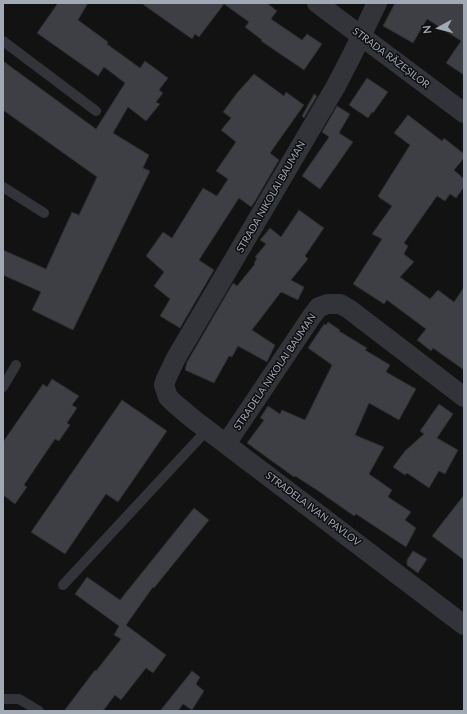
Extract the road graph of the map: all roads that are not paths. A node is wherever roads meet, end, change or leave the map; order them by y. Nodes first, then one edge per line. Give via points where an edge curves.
1 (317, 3) edge
2 (377, 3) edge
3 (361, 35) junction
4 (3, 40) edge
5 (96, 111) dead end
6 (464, 113) edge
7 (3, 187) edge
8 (44, 213) dead end
9 (16, 365) dead end
10 (3, 387) edge
11 (165, 391) joint
12 (464, 397) edge
13 (207, 430) junction
14 (226, 444) junction
15 (63, 585) dead end
16 (464, 625) edge
17 (3, 699) edge
18 (39, 711) edge

1 - 3 street, STRADA RĂZEȘILOR
2 - 3 street, STRADA NIKOLAI BAUMAN
3 - 6 street, STRADA RĂZEȘILOR
3 - 11 street, STRADA NIKOLAI BAUMAN via 336,86 176,358 166,379
4 - 5 lane
7 - 8 lane
9 - 10 lane
11 - 13 street, STRADELA IVAN PAVLOV via 174,403
12 - 14 street, STRADELA NIKOLAI BAUMAN via 349,309 340,304 328,304 319,307 312,316
13 - 14 street, STRADELA IVAN PAVLOV
13 - 15 lane
14 - 16 street, STRADELA IVAN PAVLOV
17 - 18 lane via 18,699

